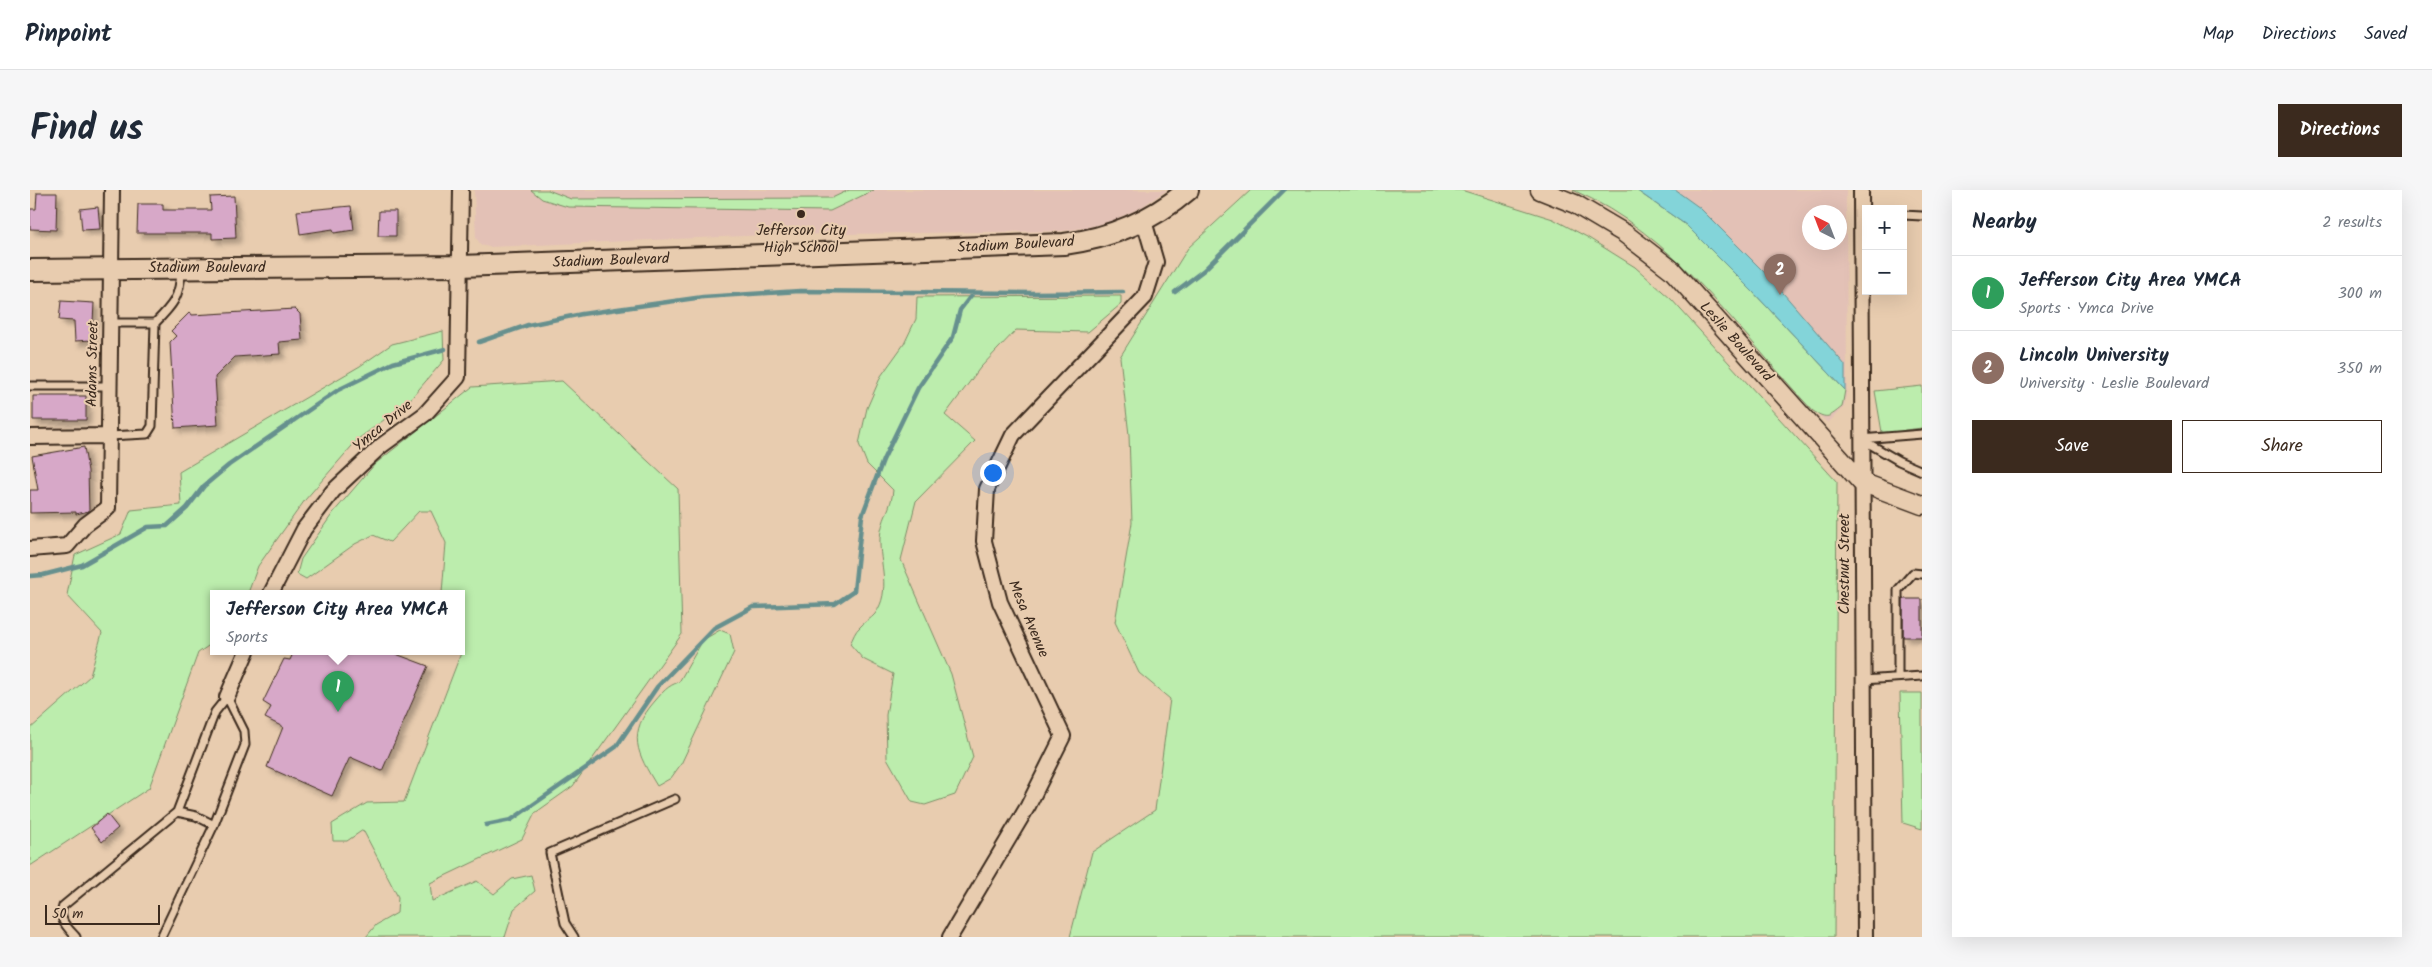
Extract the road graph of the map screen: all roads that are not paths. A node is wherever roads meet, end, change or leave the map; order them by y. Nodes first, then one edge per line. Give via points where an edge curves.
1 (112, 190) edge
2 (461, 190) edge
3 (1540, 190) edge
4 (1861, 190) edge
5 (1185, 192) edge
6 (1862, 205) edge
7 (1907, 215) edge
8 (1922, 216) edge
9 (1144, 221) junction
10 (1863, 250) edge
11 (460, 266) junction
12 (181, 268) junction
13 (110, 269) junction
14 (30, 270) edge
15 (155, 322) junction
16 (110, 323) junction
17 (30, 386) edge
18 (109, 386) junction
19 (1922, 434) edge
20 (109, 436) junction
21 (30, 437) edge
22 (1861, 439) junction
23 (1922, 470) edge
24 (1861, 482) junction
25 (1922, 505) edge
26 (30, 549) edge
27 (1922, 574) edge
28 (273, 590) edge
29 (245, 655) edge
30 (1922, 676) edge
31 (1898, 677) junction
32 (1863, 680) junction
33 (227, 697) junction
34 (675, 799) dead end
35 (177, 812) junction
36 (214, 825) junction
37 (76, 937) edge
38 (161, 937) edge
39 (574, 937) edge
40 (950, 937) edge
41 (1865, 937) edge

1 - 13 street, Adams Street
2 - 11 street, Ymca Drive
3 - 24 street, Leslie Boulevard via 1575,204 1624,233 1672,270
4 - 6 street, Chestnut Street
5 - 9 main road, Stadium Boulevard
7 - 8 lane
9 - 11 main road, Stadium Boulevard via 1116,234 1064,244
9 - 40 street, Mesa Avenue via 1156,262 1146,297 1013,435 987,489 984,541 1000,602 1063,736 1028,806
10 - 22 street, Chestnut Street
11 - 12 main road, Stadium Boulevard
11 - 28 street, Ymca Drive via 458,377 425,414 381,446 333,491 304,529
12 - 13 main road, Stadium Boulevard
12 - 15 lane via 180,288 173,305
13 - 14 main road, Stadium Boulevard
13 - 16 street, Adams Street
15 - 16 lane
15 - 20 lane via 152,426 147,434
16 - 18 street, Adams Street
17 - 18 lane
18 - 20 street, Adams Street
19 - 22 lane
20 - 21 street
20 - 26 street, Adams Street via 108,508 85,525 67,546
22 - 23 lane
22 - 24 street, Chestnut Street
24 - 25 street, Leslie Boulevard
24 - 32 street, Chestnut Street
27 - 31 lane via 1913,574 1898,590
29 - 33 street
30 - 31 lane
31 - 32 lane
32 - 41 street, Chestnut Street
33 - 35 lane via 215,712
33 - 36 lane via 244,732 245,745
34 - 39 lane via 550,853 565,923
35 - 36 lane via 196,816
35 - 37 lane via 63,906 60,914 63,922
36 - 38 lane

